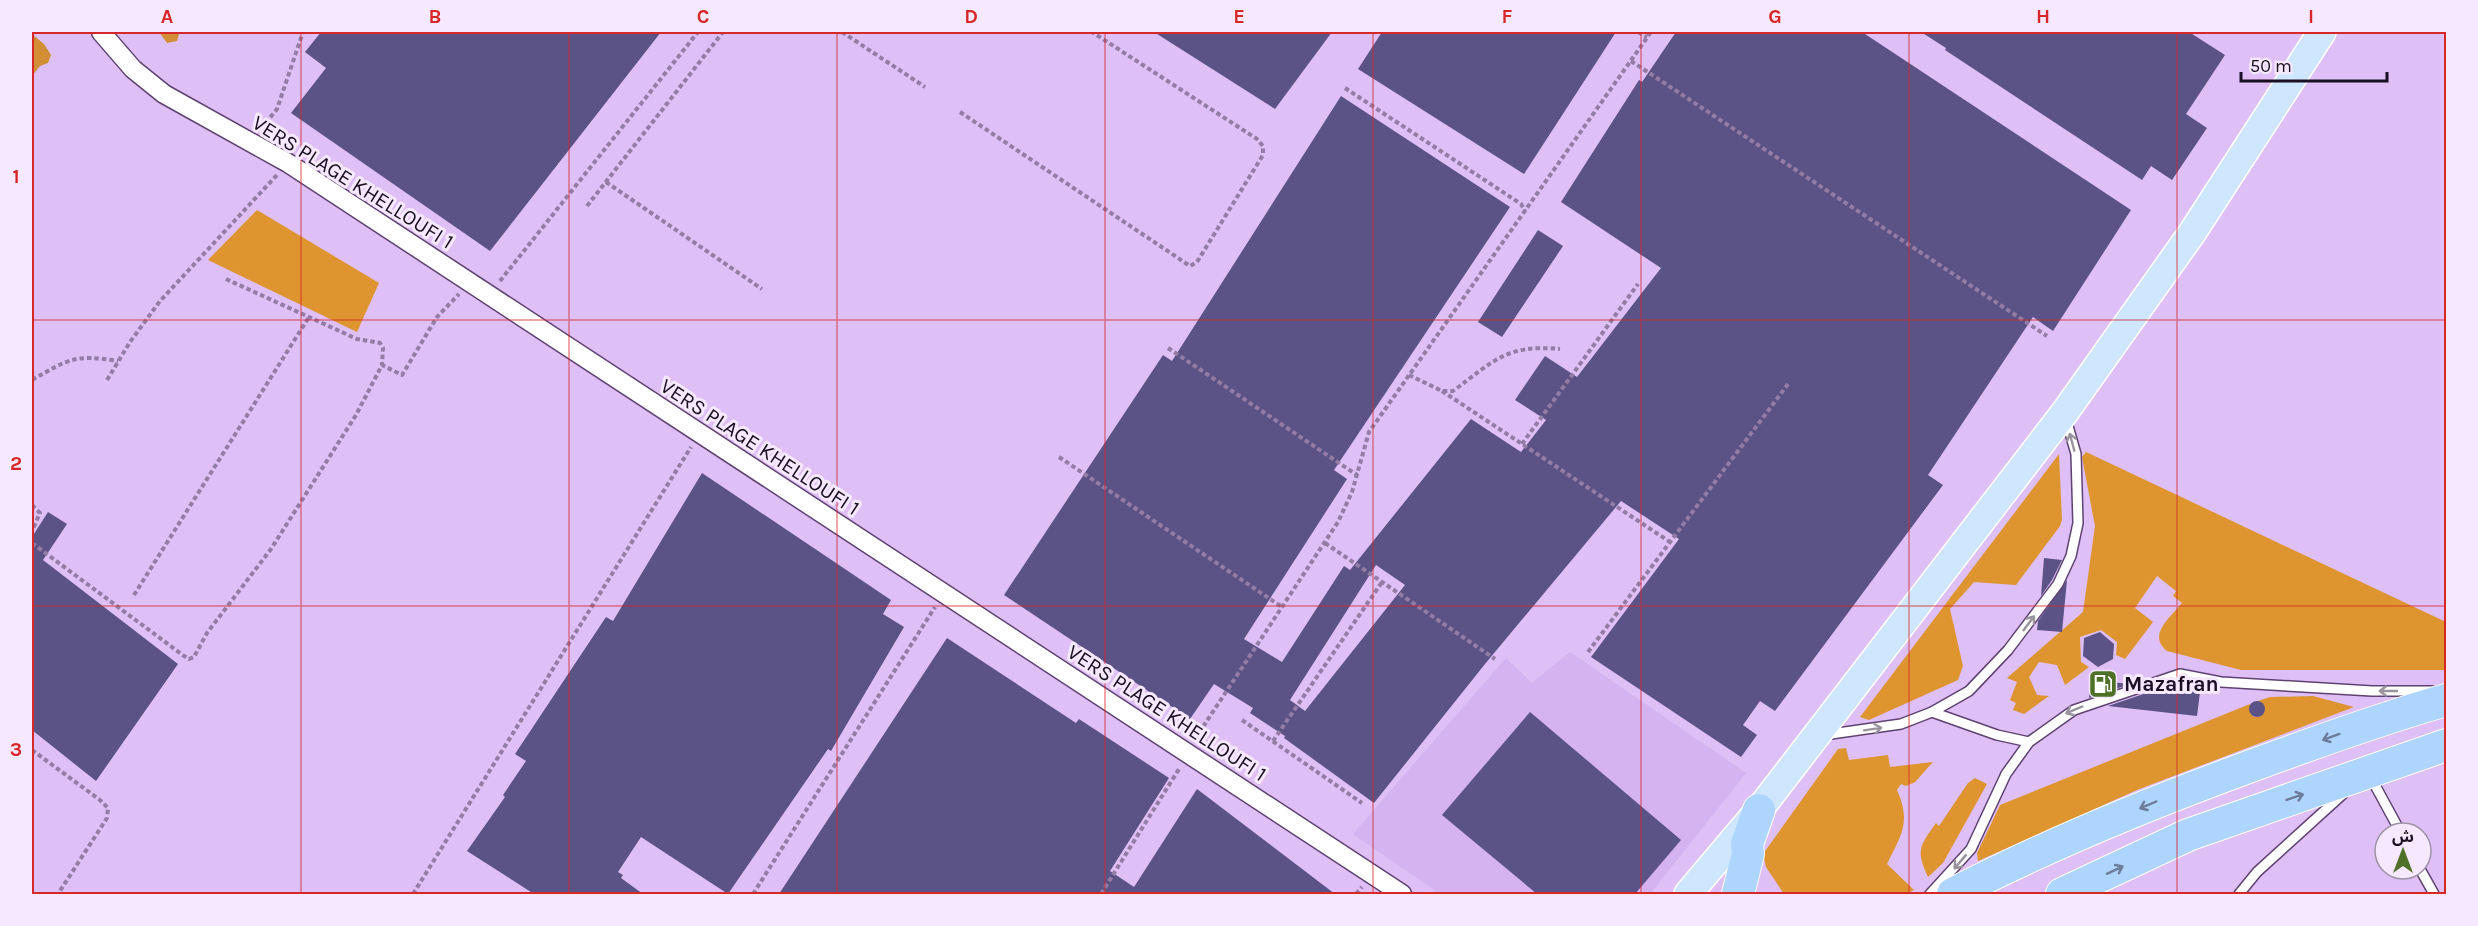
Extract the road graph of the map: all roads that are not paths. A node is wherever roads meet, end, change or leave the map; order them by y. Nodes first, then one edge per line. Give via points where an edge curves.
1 (100, 32) edge
2 (2322, 32) edge
3 (2065, 412) junction
4 (2446, 691) edge
5 (2446, 700) edge
6 (1932, 712) junction
7 (1815, 735) junction
8 (2028, 741) junction
9 (2446, 745) edge
10 (2368, 772) junction
11 (1759, 810) junction
12 (2395, 821) edge
13 (1402, 894) edge
14 (1688, 894) edge
15 (1738, 894) edge
16 (1930, 894) edge
17 (1953, 894) edge
18 (2062, 894) edge
19 (2239, 894) edge

1 - 13 street, VERS PLAGE KHELLOUFI 1 via 133,69 164,94 288,164
2 - 3 main road via 2192,233
6 -> 3 lane via 1970,691 2008,650 2058,584 2071,556 2078,523 2076,454
3 - 7 main road
4 -> 8 lane via 2233,683 2180,674 2074,710
5 -> 17 highway via 2374,721 2176,794 2013,863
7 -> 6 lane via 1901,724
6 - 8 lane via 1997,735
7 - 11 main road
8 -> 16 lane via 2006,774 1971,849
9 - 10 highway
10 - 12 lane
18 -> 10 highway via 2188,835
10 - 19 lane via 2257,872
11 - 14 main road
11 - 15 highway via 1747,844

